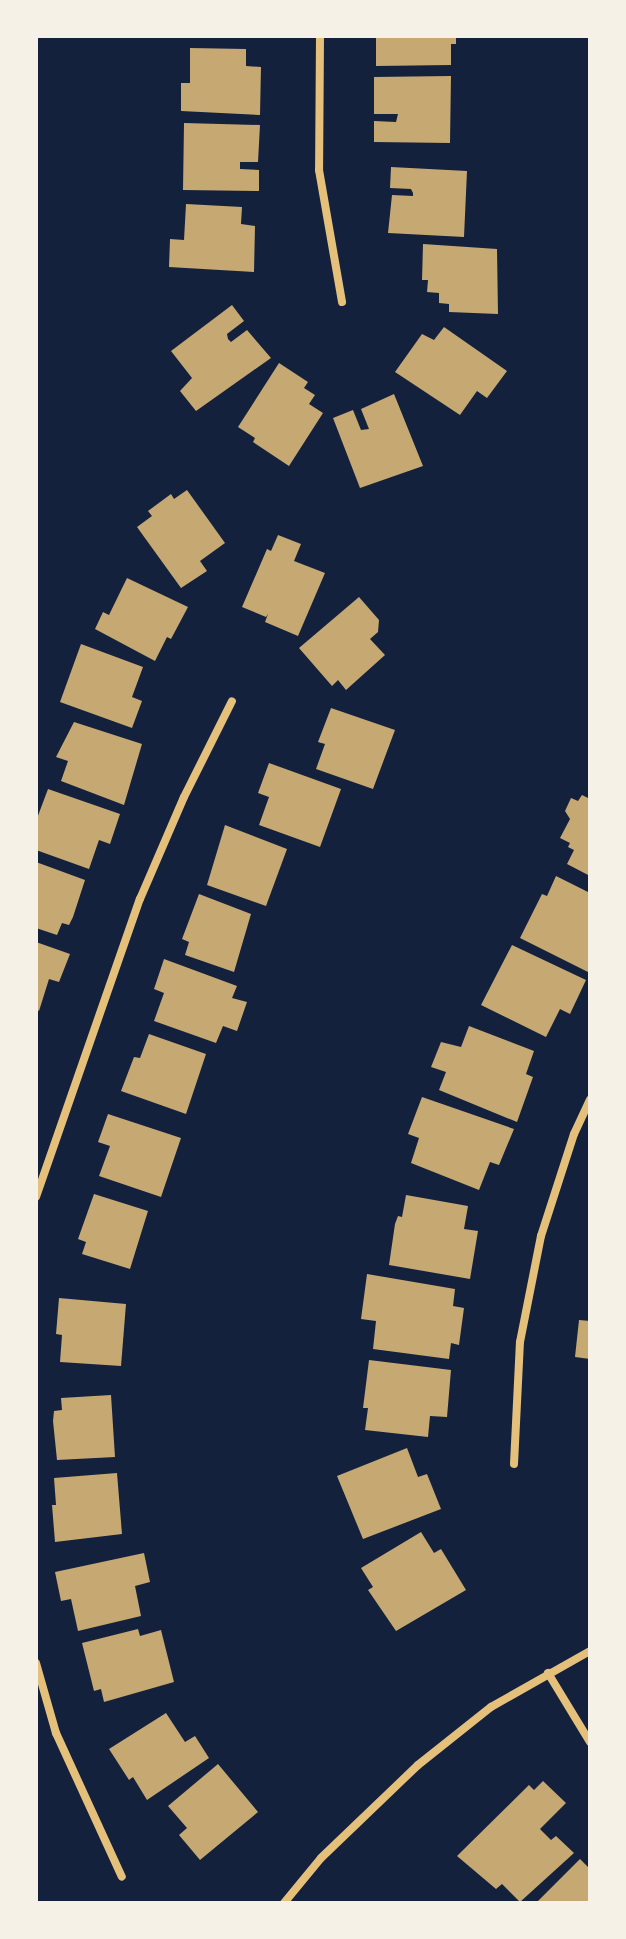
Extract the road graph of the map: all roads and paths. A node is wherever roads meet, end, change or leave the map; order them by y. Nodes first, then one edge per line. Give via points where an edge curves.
1 (320, 36) edge
2 (342, 302) dead end
3 (232, 701) dead end
4 (590, 1100) edge
5 (36, 1197) edge
6 (514, 1464) dead end
7 (590, 1651) edge
8 (36, 1663) edge
9 (548, 1673) junction
10 (590, 1742) edge
11 (122, 1877) dead end
12 (284, 1903) edge

1 - 2 street via 319,170
3 - 5 street via 140,899
4 - 6 street via 541,1236 520,1342
7 - 9 street
8 - 11 street via 56,1733
9 - 10 street
9 - 12 street via 491,1707 418,1765 321,1858

